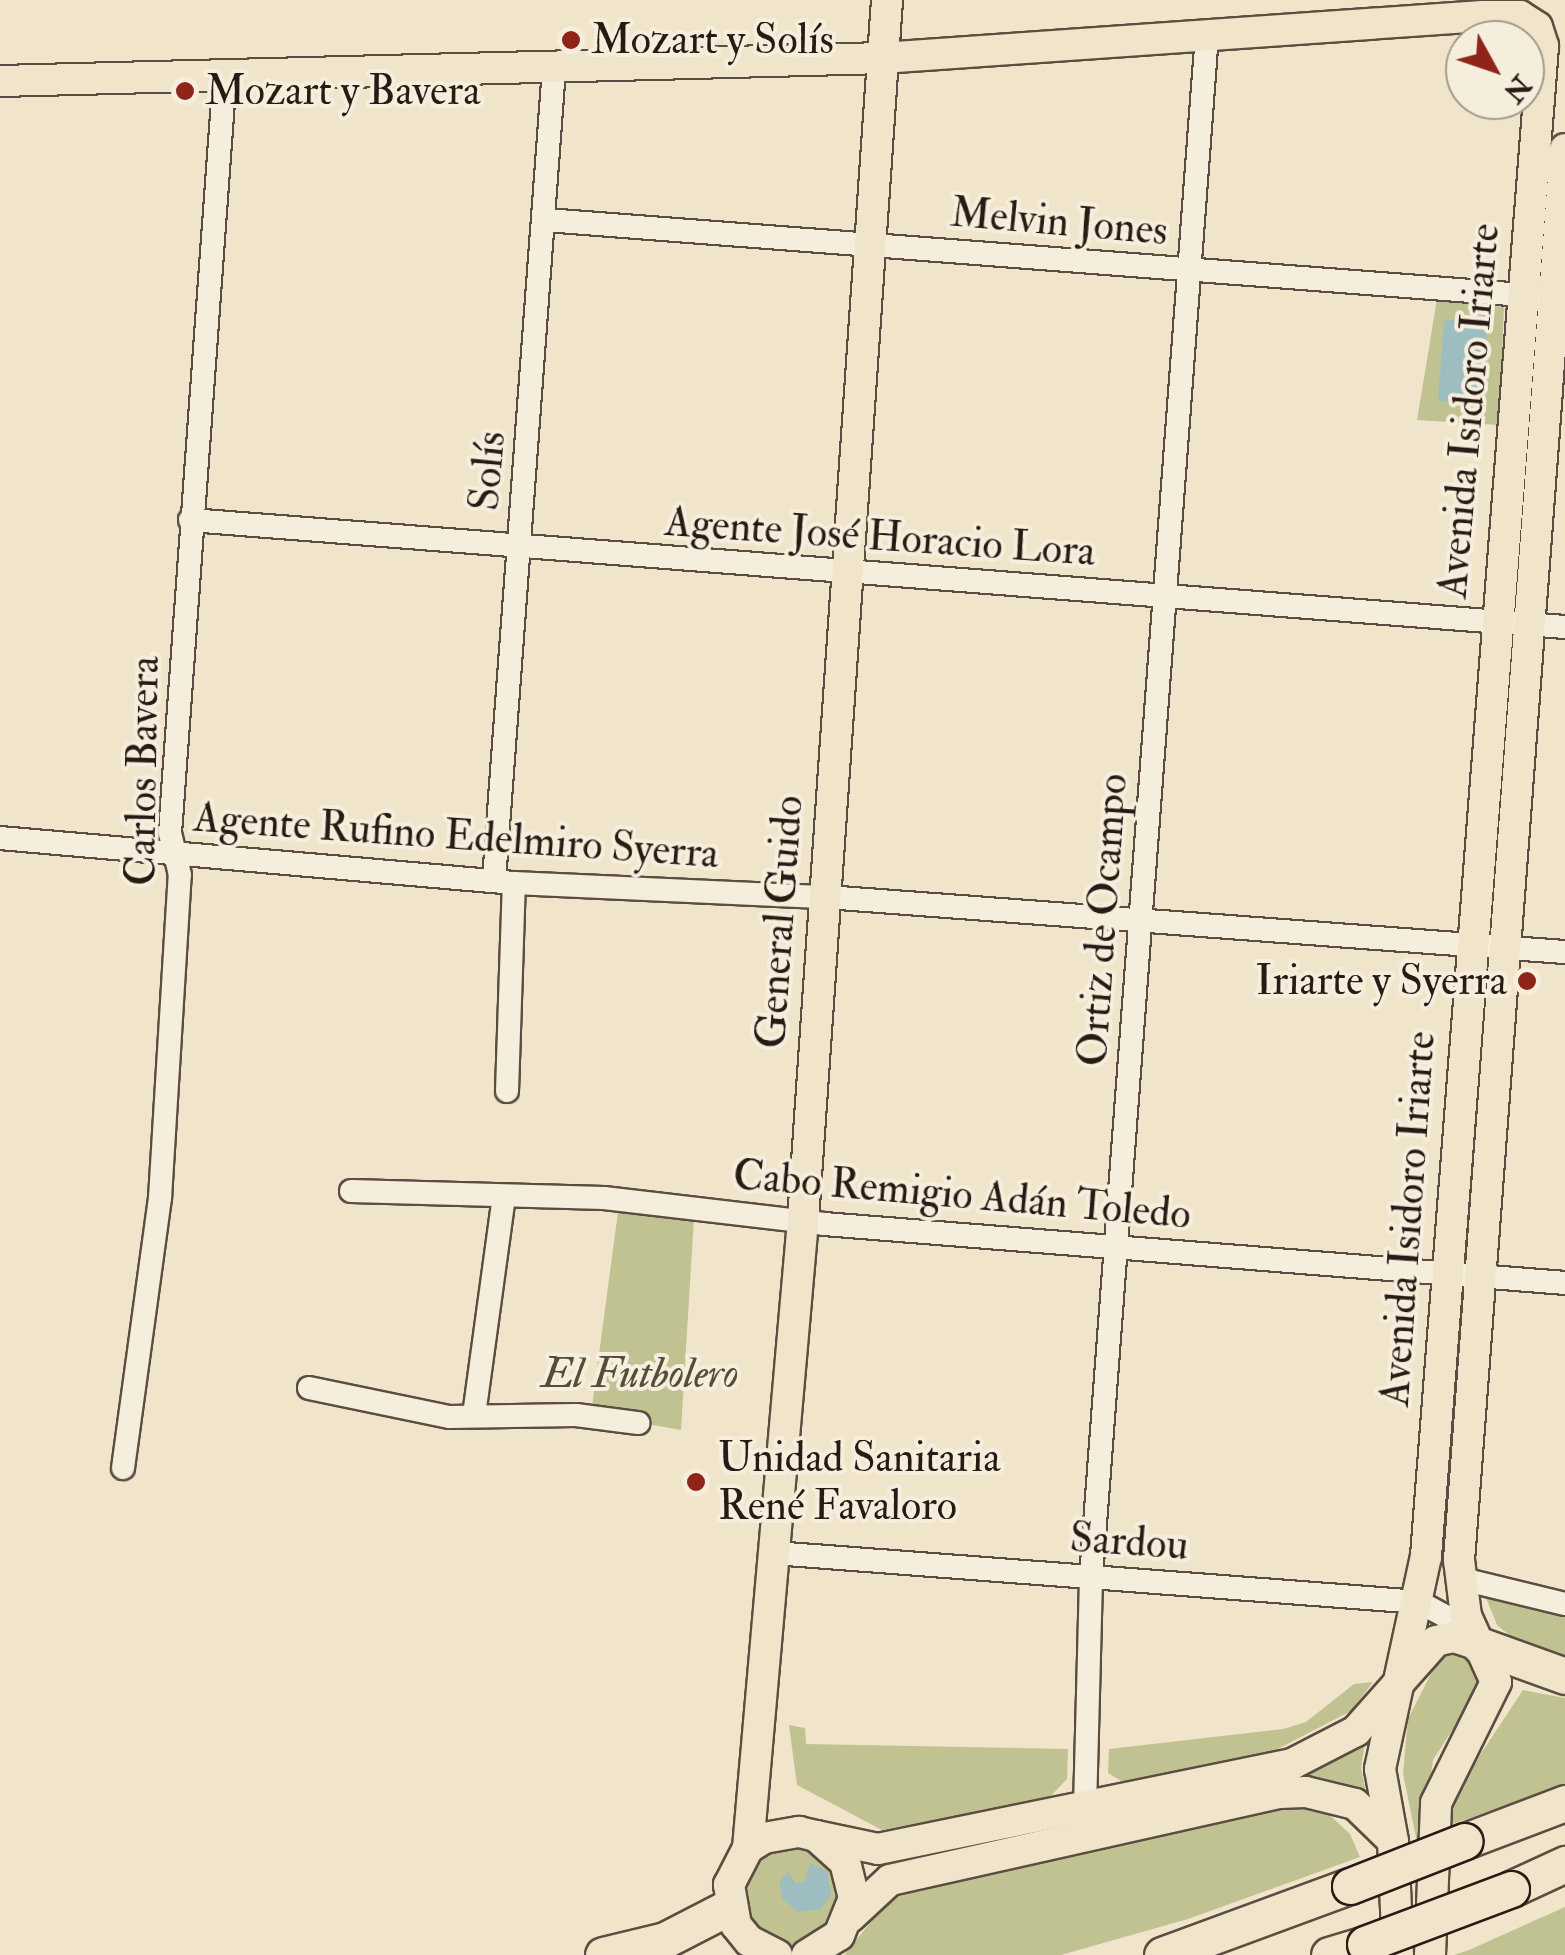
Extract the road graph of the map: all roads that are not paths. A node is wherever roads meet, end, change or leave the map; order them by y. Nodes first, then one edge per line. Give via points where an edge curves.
1 (888, 0) edge
2 (1418, 10) edge
3 (1207, 36) junction
4 (882, 58) junction
5 (554, 68) junction
6 (225, 74) junction
7 (0, 81) edge
8 (1565, 149) edge
9 (546, 220) junction
10 (869, 244) junction
11 (1190, 271) junction
12 (1520, 296) junction
13 (1559, 298) edge
14 (190, 520) junction
15 (520, 547) junction
16 (845, 575) junction
17 (1165, 595) junction
18 (1495, 621) junction
19 (1528, 624) junction
20 (1565, 627) edge
21 (0, 838) edge
22 (175, 854) junction
23 (504, 881) junction
24 (826, 897) junction
25 (1141, 924) junction
26 (1470, 945) junction
27 (1504, 947) junction
28 (1565, 952) edge
29 (506, 1091) dead end
30 (351, 1190) dead end
31 (504, 1197) junction
32 (802, 1220) junction
33 (1116, 1248) junction
34 (1461, 1275) junction
35 (1565, 1283) edge
36 (309, 1388) dead end
37 (474, 1415) junction
38 (638, 1423) dead end
39 (123, 1468) dead end
40 (774, 1553) junction
41 (1426, 1556) junction
42 (1458, 1569) junction
43 (1092, 1577) junction
44 (1420, 1602) junction
45 (1565, 1604) edge
46 (1475, 1637) junction
47 (1402, 1676) junction
48 (1565, 1676) edge
49 (1565, 1804) edge
50 (1085, 1808) junction
51 (816, 1836) junction
52 (1393, 1841) junction
53 (748, 1848) junction
54 (1565, 1864) edge
55 (729, 1907) junction
56 (850, 1918) junction
57 (603, 1955) edge
58 (777, 1955) edge
59 (807, 1955) edge
60 (1162, 1955) edge
61 (1329, 1955) edge
62 (1398, 1955) edge
63 (1430, 1955) edge

1 - 4 main road, General Guido
2 - 3 main road
2 - 12 main road, Avenida Isidoro Iriarte via 1520,16 1537,28 1543,46
3 - 4 main road
3 - 11 street, Ortiz de Ocampo
4 - 5 main road
4 - 10 main road, General Guido
5 - 6 main road
5 - 9 street, Solís
6 - 7 main road
6 - 14 street, Carlos Bavera
8 - 13 main road, Avenida Isidoro Iriarte
9 - 10 street, Melvin Jones
9 - 15 street, Solís
10 - 11 street, Melvin Jones
10 - 16 main road, General Guido
11 - 12 street, Melvin Jones
11 - 17 street, Ortiz de Ocampo
12 - 13 street, Melvin Jones
12 - 18 main road, Avenida Isidoro Iriarte
13 - 19 main road, Avenida Isidoro Iriarte
14 - 15 street, Agente José Horacio Lora
14 - 22 street, Carlos Bavera via 170,833
15 - 16 street, Agente José Horacio Lora
15 - 23 street, Solís
16 - 17 street, Agente José Horacio Lora
16 - 24 main road, General Guido
17 - 18 street, Agente José Horacio Lora
17 - 25 street, Ortiz de Ocampo
18 - 19 street, Agente José Horacio Lora
18 - 26 main road, Avenida Isidoro Iriarte
19 - 20 street, Agente José Horacio Lora
19 - 27 main road, Avenida Isidoro Iriarte
21 - 22 street, Agente Rufino Edelmiro Syerra
22 - 23 street, Agente Rufino Edelmiro Syerra
22 - 39 street, Carlos Bavera via 180,876 160,1198
23 - 24 street, Agente Rufino Edelmiro Syerra
23 - 29 street, Solís
24 - 25 street, Agente Rufino Edelmiro Syerra
24 - 32 main road, General Guido
25 - 26 street, Agente Rufino Edelmiro Syerra
25 - 33 street, Ortiz de Ocampo
26 - 27 street, Agente Rufino Edelmiro Syerra
26 - 34 main road, Avenida Isidoro Iriarte
27 - 28 street, Agente Rufino Edelmiro Syerra
27 - 34 main road, Avenida Isidoro Iriarte
30 - 31 street, Cabo Remigio Adán Toledo
31 - 32 street, Cabo Remigio Adán Toledo via 604,1198
31 - 37 street
32 - 33 street, Cabo Remigio Adán Toledo
32 - 40 main road, General Guido
33 - 34 street, Cabo Remigio Adán Toledo
33 - 43 street, Ortiz de Ocampo
34 - 35 street, Cabo Remigio Adán Toledo
34 - 41 main road, Avenida Isidoro Iriarte
34 - 42 main road, Avenida Isidoro Iriarte
36 - 37 street via 425,1414
37 - 38 street
40 - 43 street, Sardou
40 - 53 main road, General Guido
41 - 42 main road
41 - 44 main road, Avenida Isidoro Iriarte
42 - 45 street
42 - 46 main road, Avenida Isidoro Iriarte
43 - 44 street, Sardou
43 - 50 street, Ortiz de Ocampo
44 - 46 street, Sardou
44 - 47 main road, Avenida Isidoro Iriarte
46 - 47 main road via 1436,1641
46 - 48 highway
46 - 63 main road, Avenida Isidoro Iriarte via 1495,1671 1494,1695 1452,1762 1436,1803
47 - 50 main road via 1356,1731 1308,1758
47 - 52 main road, Avenida Isidoro Iriarte via 1380,1769
49 - 60 highway, bridge
50 - 51 main road via 878,1850
51 - 53 main road via 781,1832
51 - 56 main road via 845,1862 854,1898
52 - 56 main road via 1355,1804 1306,1792 1278,1794 890,1880
52 - 62 main road, Avenida Isidoro Iriarte
53 - 55 main road, General Guido via 729,1885
54 - 61 highway, bridge
55 - 57 highway via 665,1940
55 - 58 main road via 749,1942
56 - 59 main road via 840,1935

